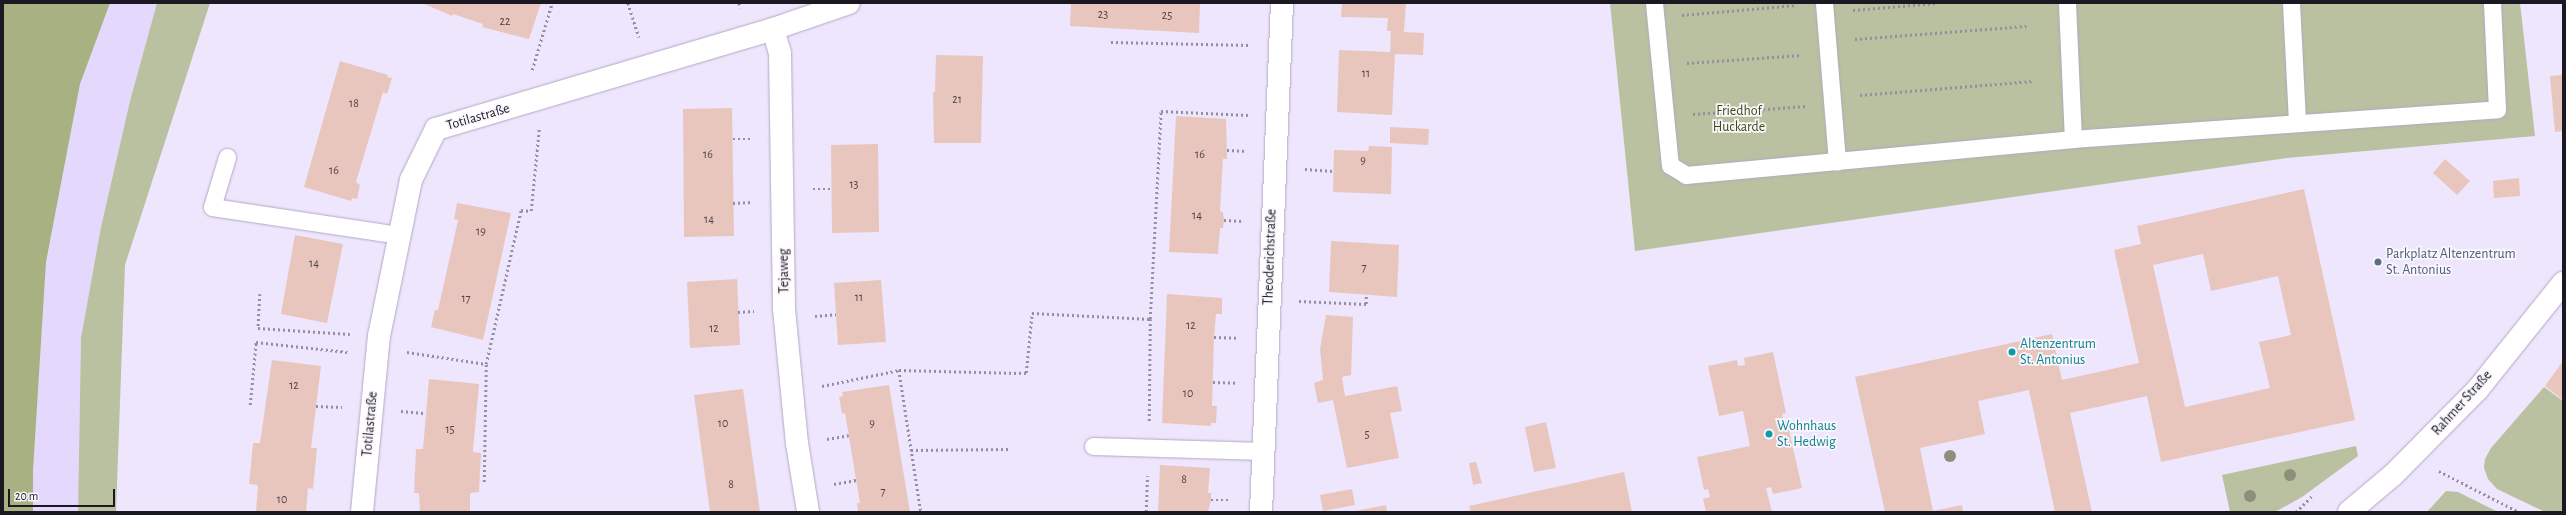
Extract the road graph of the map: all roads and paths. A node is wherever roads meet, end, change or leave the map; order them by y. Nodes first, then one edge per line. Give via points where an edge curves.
1 (552, 3) edge
2 (628, 3) edge
3 (849, 3) edge
4 (1282, 3) edge
5 (1937, 3) edge
6 (2067, 3) edge
7 (2291, 3) edge
8 (2492, 3) edge
9 (1824, 7) edge
10 (1655, 10) edge
11 (2027, 26) dead end
12 (773, 29) junction
13 (1111, 42) dead end
14 (1280, 45) junction
15 (1827, 47) junction
16 (1661, 65) junction
17 (647, 67) junction
18 (2033, 81) dead end
19 (1832, 100) junction
20 (532, 102) junction
21 (1277, 116) junction
22 (1666, 116) junction
23 (2297, 123) junction
24 (2073, 138) junction
25 (227, 157) dead end
26 (1837, 161) junction
27 (400, 235) junction
28 (2563, 283) edge
29 (260, 294) dead end
30 (1366, 296) dead end
31 (1269, 300) junction
32 (1150, 319) junction
33 (378, 346) junction
34 (486, 364) junction
35 (899, 370) junction
36 (792, 392) junction
37 (250, 405) dead end
38 (1093, 446) dead end
39 (1148, 448) junction
40 (1011, 449) dead end
41 (911, 450) junction
42 (1264, 451) junction
43 (2413, 456) junction
44 (484, 482) dead end
45 (2312, 496) dead end
46 (362, 512) edge
47 (808, 512) edge
48 (921, 512) edge
49 (1146, 512) edge
50 (1261, 512) edge
51 (2296, 512) edge
52 (2349, 512) edge
53 (2519, 512) edge

1 - 20 path
2 - 17 path
3 - 12 street, Totilastraße
4 - 14 street, Theoderichstraße
5 - 9 path
6 - 24 lane
7 - 23 lane
8 - 23 lane via 2497,109
9 - 10 path
9 - 15 lane
10 - 16 lane
11 - 15 path
12 - 17 street, Totilastraße
12 - 36 street, Tejaweg via 780,53 784,309
13 - 14 path
14 - 21 street, Theoderichstraße
15 - 16 path
15 - 19 lane
16 - 22 lane
17 - 20 street, Totilastraße
18 - 19 path
19 - 22 path
19 - 26 lane
20 - 27 street, Totilastraße via 436,129 411,180
20 - 34 path via 531,211 521,210
21 - 31 street, Theoderichstraße
21 - 32 path via 1161,111
22 - 26 lane via 1670,165 1686,175
23 - 24 lane
24 - 26 lane
25 - 27 lane via 212,207
27 - 33 street, Totilastraße
28 - 43 street, Rahmer Straße via 2478,389
29 - 33 path via 258,328
30 - 31 path via 1366,304
31 - 42 street, Theoderichstraße
32 - 35 path via 1032,313 1026,373
32 - 39 path
33 - 34 path
33 - 37 path via 256,342
33 - 46 street, Totilastraße
34 - 44 path
35 - 36 path
35 - 41 path
36 - 47 street, Tejaweg
38 - 39 lane
39 - 42 lane
39 - 49 path
40 - 41 path
41 - 48 path
42 - 50 street, Theoderichstraße
43 - 52 street, Rahmer Straße
43 - 53 path
45 - 51 path

